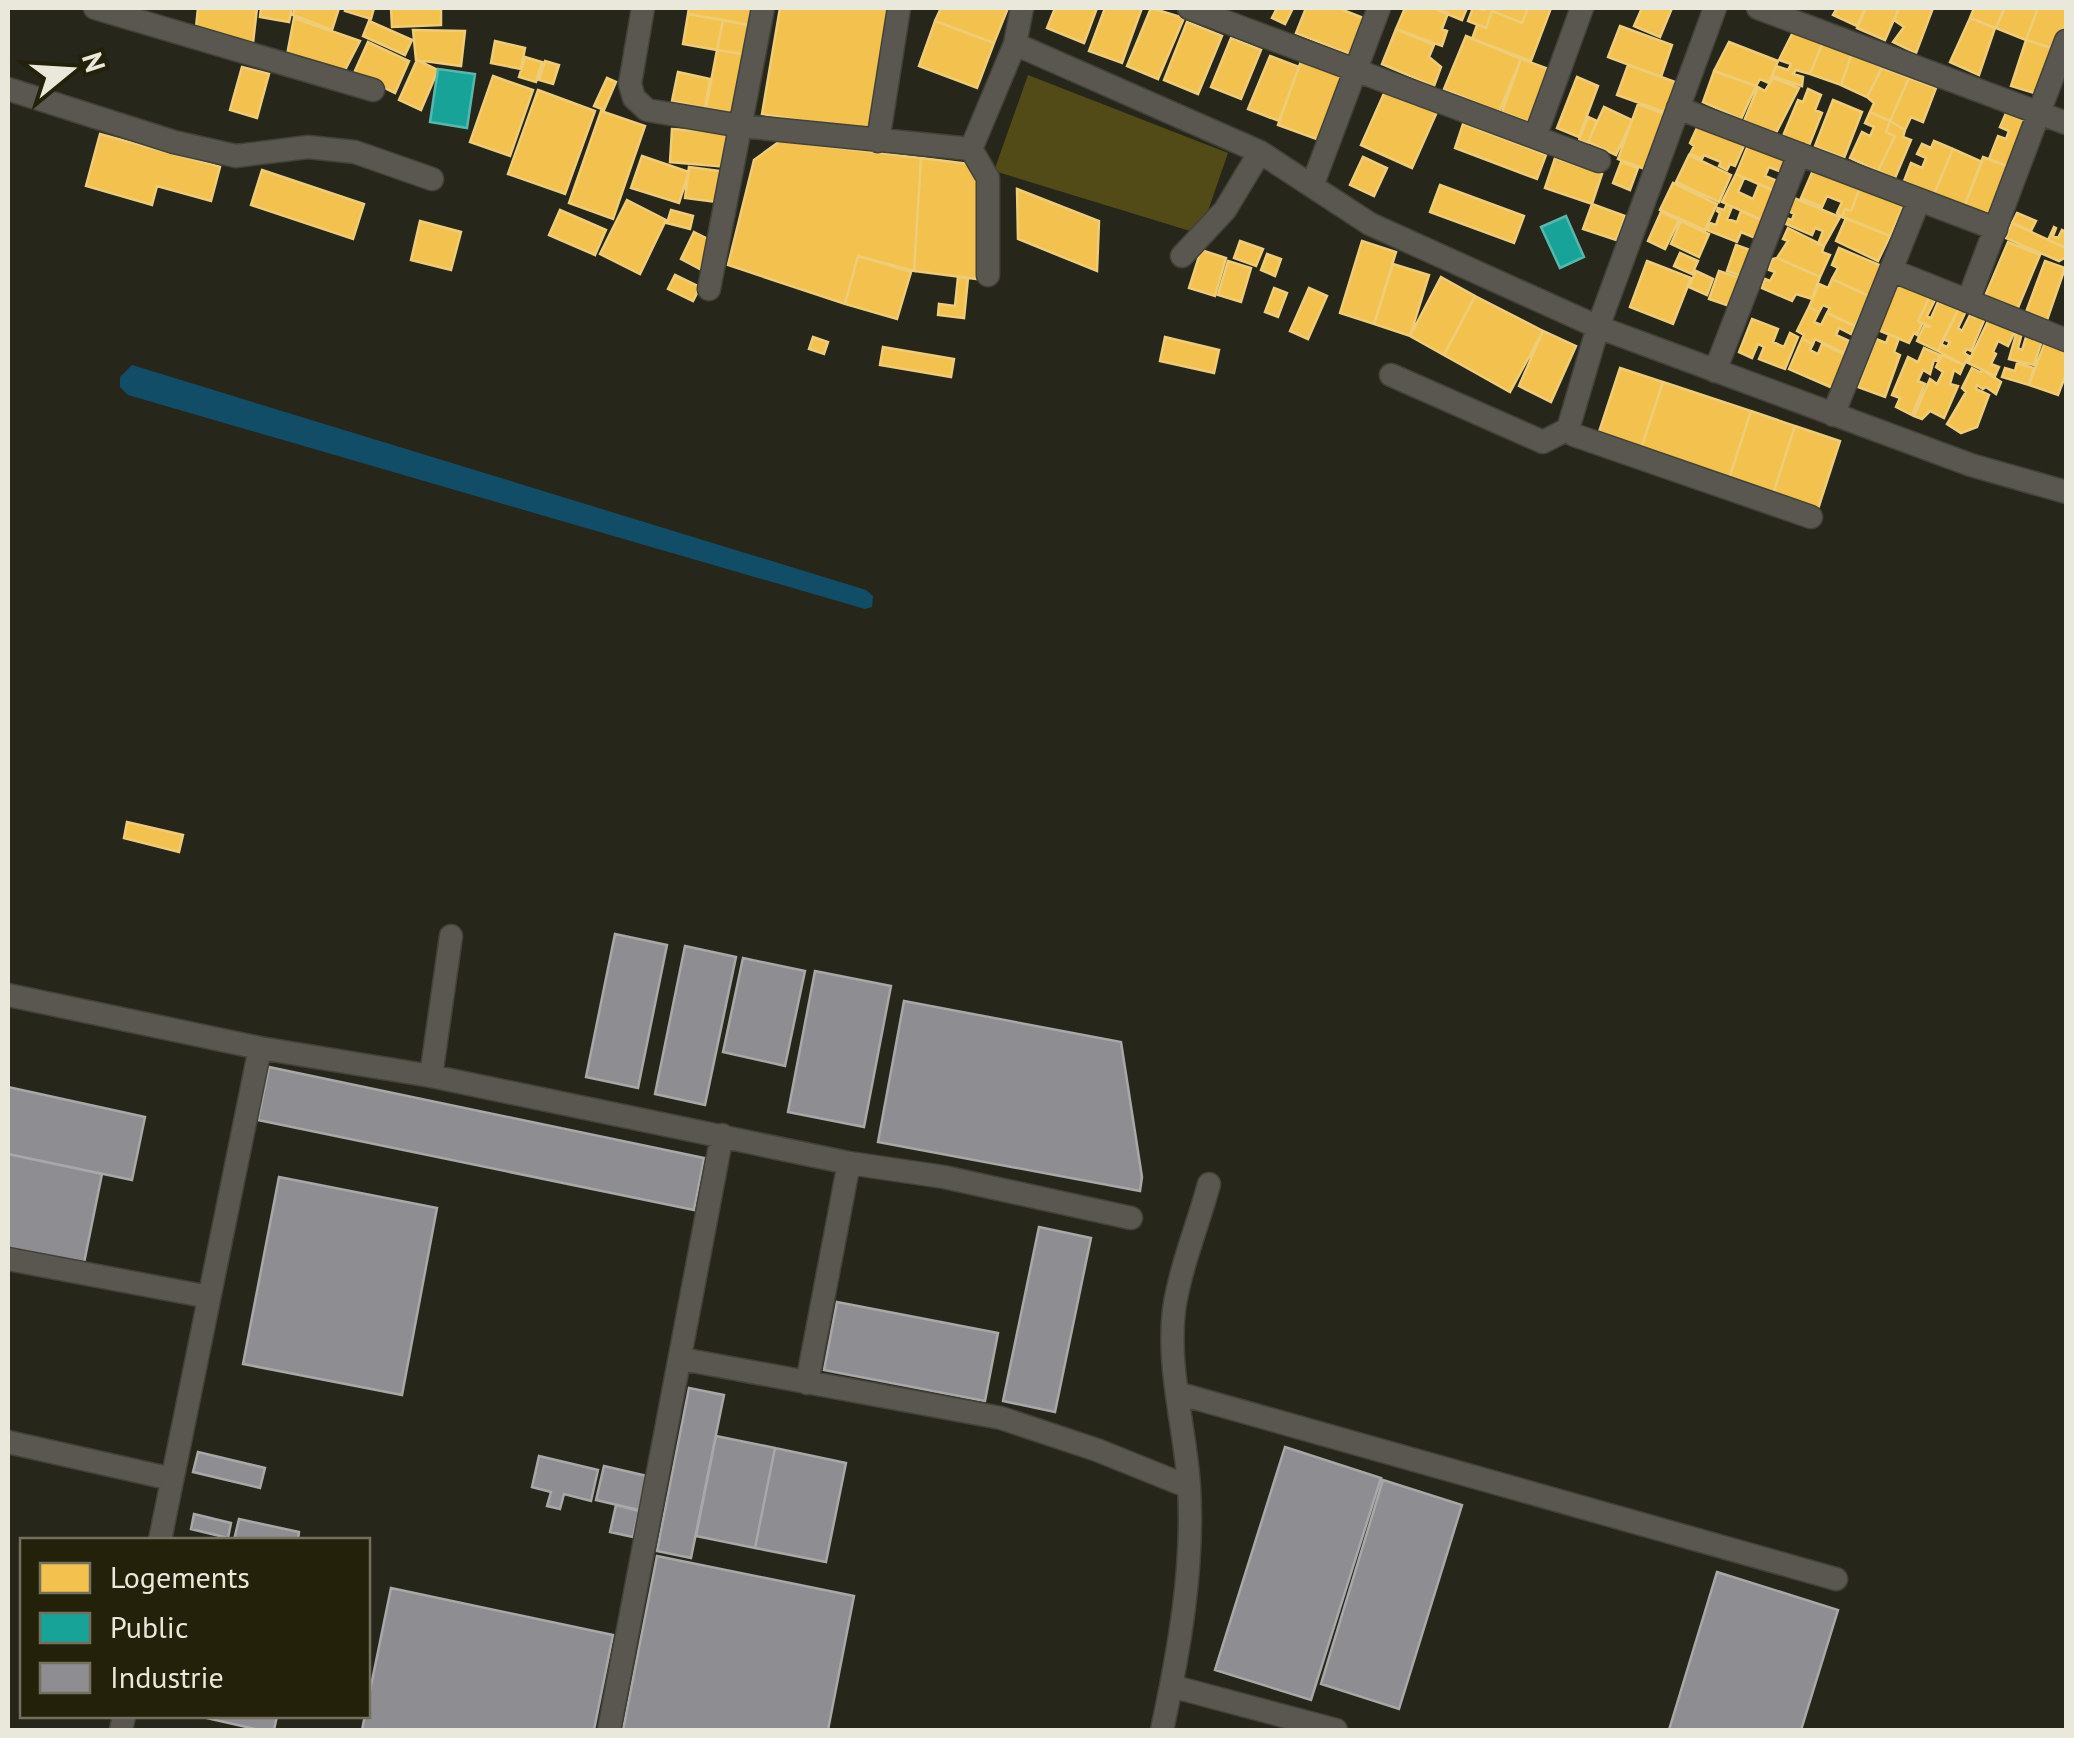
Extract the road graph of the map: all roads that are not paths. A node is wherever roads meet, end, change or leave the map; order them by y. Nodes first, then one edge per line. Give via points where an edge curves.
1 (95, 8) edge
2 (643, 8) edge
3 (763, 8) edge
4 (899, 8) edge
5 (1022, 8) edge
6 (1189, 8) edge
7 (1379, 8) edge
8 (1582, 8) edge
9 (1715, 8) edge
10 (1758, 8) edge
11 (2066, 42) edge
12 (1015, 44) junction
13 (1356, 70) junction
14 (8, 88) edge
15 (373, 90) dead end
16 (1678, 108) junction
17 (2040, 113) junction
18 (2066, 123) edge
19 (741, 126) junction
20 (1535, 137) junction
21 (878, 142) junction
22 (971, 149) junction
23 (1260, 152) junction
24 (1799, 154) junction
25 (1598, 161) dead end
26 (432, 179) dead end
27 (1312, 186) junction
28 (1919, 200) junction
29 (1996, 229) junction
30 (1182, 256) dead end
31 (1891, 270) junction
32 (988, 276) dead end
33 (709, 289) dead end
34 (1968, 302) junction
35 (1598, 327) junction
36 (2066, 340) edge
37 (1715, 371) junction
38 (1391, 375) dead end
39 (1833, 415) junction
40 (1568, 429) junction
41 (2065, 486) edge
42 (1811, 517) dead end
43 (451, 936) dead end
44 (8, 995) edge
45 (260, 1048) junction
46 (431, 1076) junction
47 (722, 1135) junction
48 (848, 1163) junction
49 (1209, 1184) dead end
50 (1132, 1218) dead end
51 (8, 1259) edge
52 (209, 1297) junction
53 (682, 1360) junction
54 (808, 1382) junction
55 (1178, 1393) junction
56 (8, 1442) edge
57 (172, 1480) junction
58 (1189, 1487) junction
59 (160, 1538) edge
60 (1836, 1579) dead end
61 (1172, 1686) junction
62 (609, 1730) edge
63 (1162, 1730) edge
64 (1336, 1730) edge

1 - 15 street
2 - 19 street via 630,84 634,98 647,110
3 - 19 street
4 - 21 street
5 - 12 street
6 - 13 street
7 - 13 street
8 - 20 street
9 - 16 street
10 - 17 street
11 - 17 street
12 - 22 street
12 - 23 street
13 - 20 street
13 - 27 street
14 - 26 street via 220,153 308,147 355,152
16 - 24 street
16 - 35 street
17 - 18 street
17 - 29 street
19 - 21 street
19 - 33 street
20 - 25 street
21 - 22 street
22 - 32 street via 988,178
23 - 27 street
23 - 30 street via 1226,210
24 - 28 street
24 - 37 street
27 - 35 street via 1370,224
28 - 29 street
28 - 31 street
29 - 34 street
31 - 34 street
31 - 39 street
34 - 36 street
35 - 37 street
35 - 40 street
37 - 39 street
38 - 40 street via 1542,442
39 - 41 street via 1971,465
40 - 42 street
43 - 46 street
44 - 45 street
45 - 46 street
45 - 52 street
46 - 47 street
47 - 48 street
47 - 53 street
48 - 50 street
48 - 54 street
49 - 55 street via 1174,1306
51 - 52 street
52 - 57 street
53 - 54 street
53 - 62 street
54 - 58 street via 1002,1418
55 - 58 street
55 - 60 street
56 - 57 street
57 - 59 street
58 - 61 street via 1189,1562
61 - 63 street
61 - 64 street

